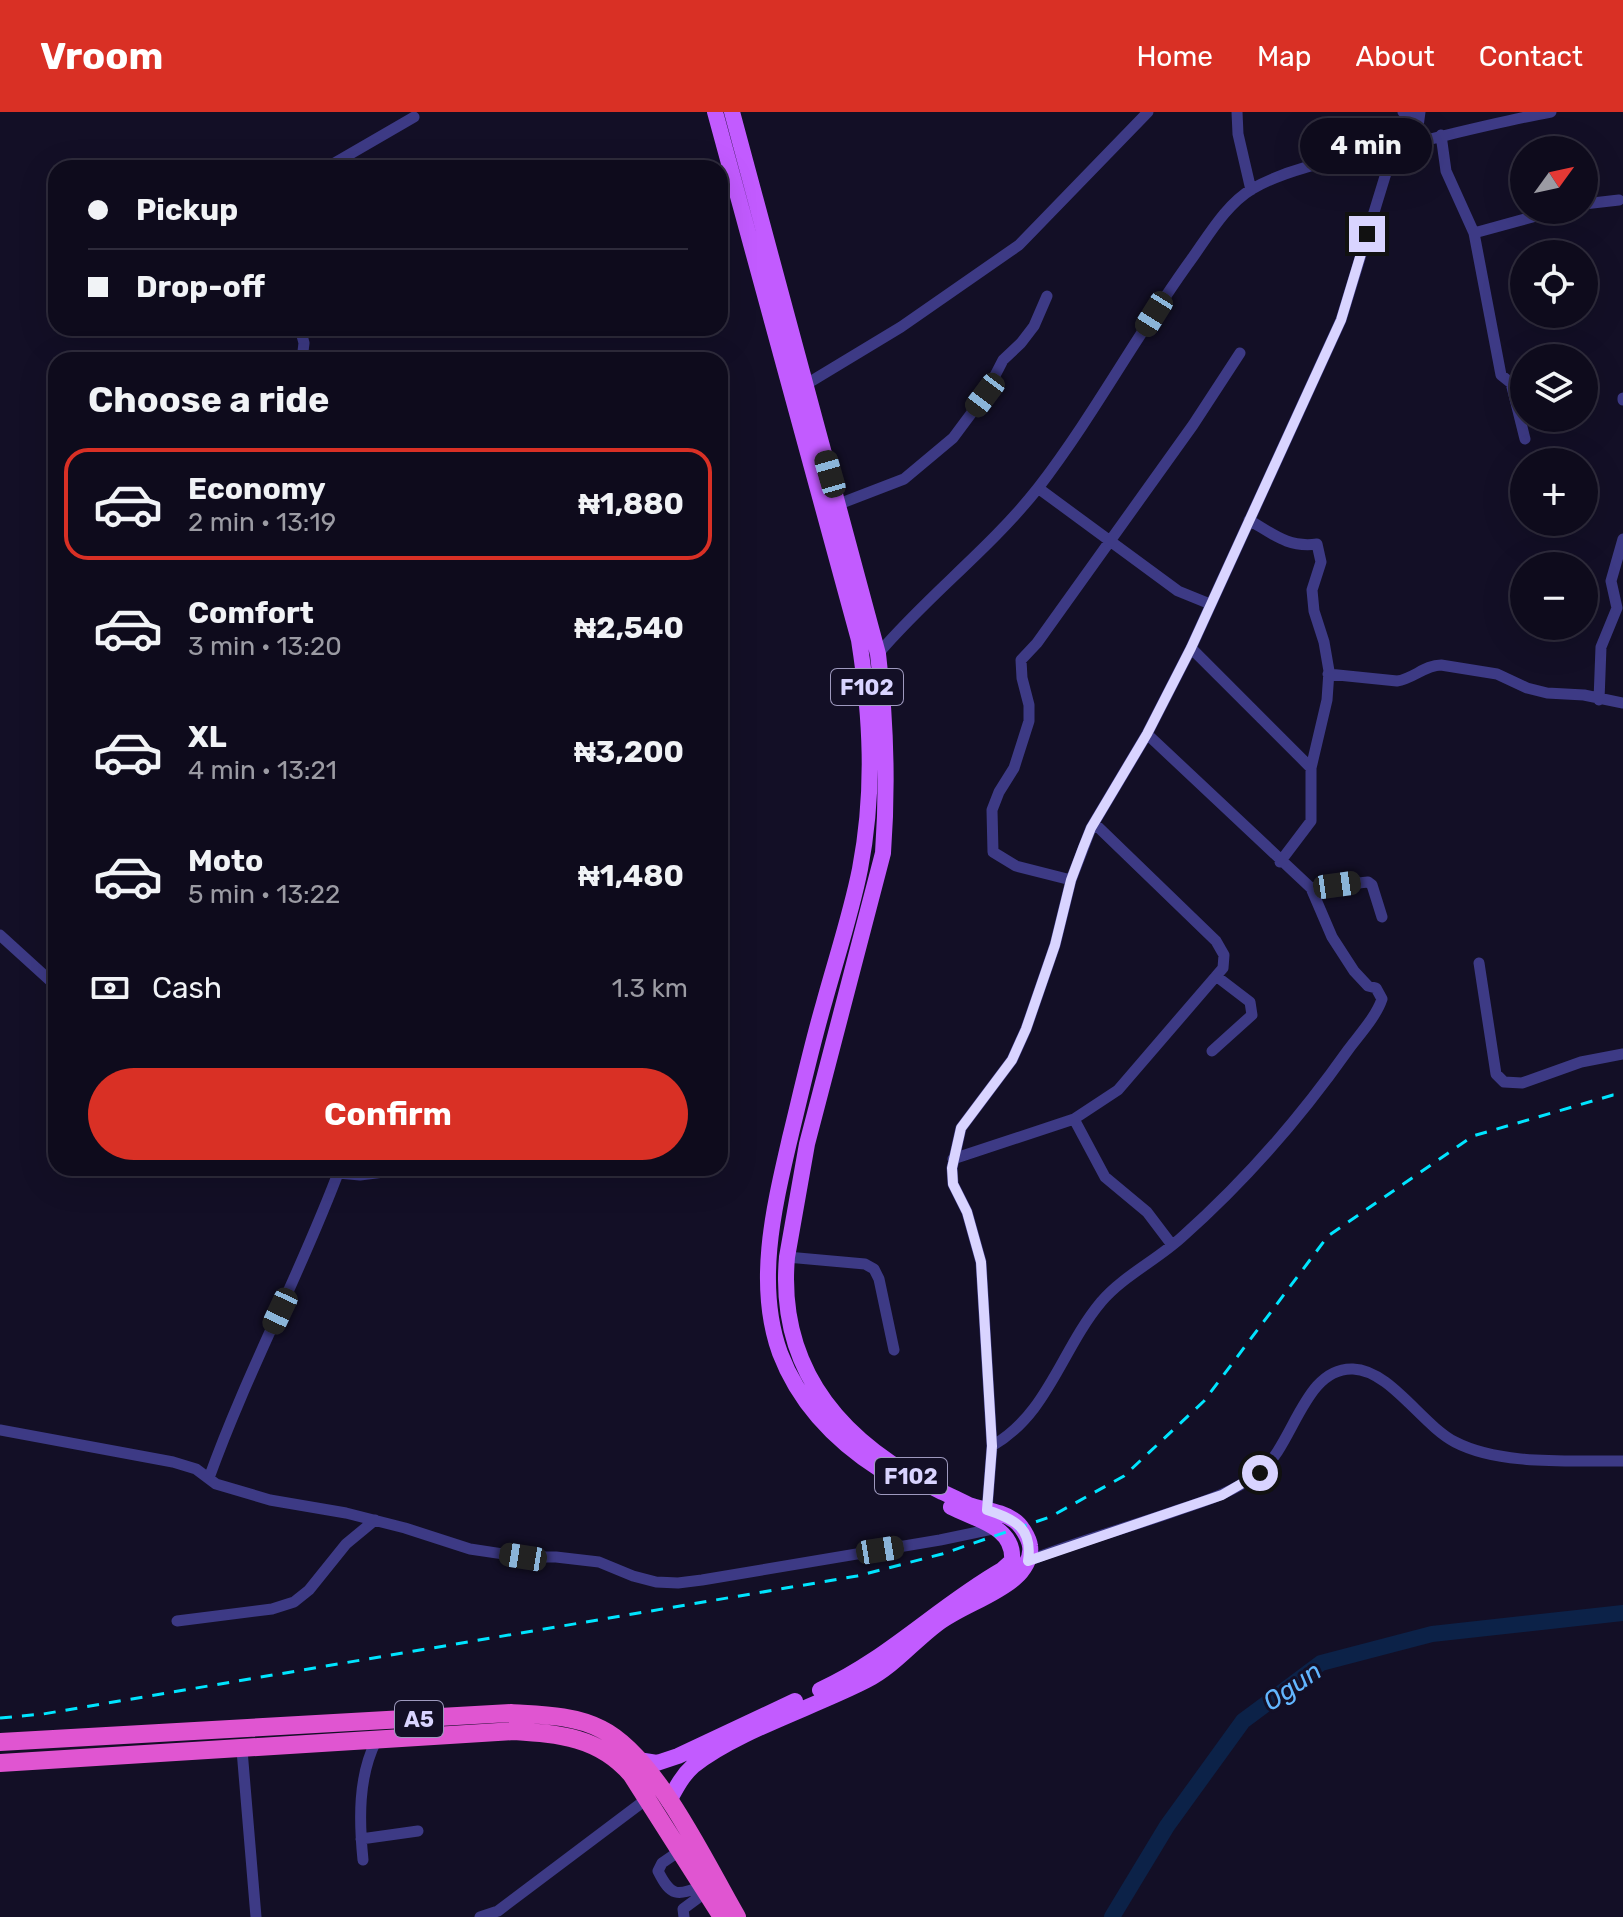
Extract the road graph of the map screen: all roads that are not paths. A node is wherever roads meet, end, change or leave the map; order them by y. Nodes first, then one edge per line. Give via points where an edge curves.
1 (715, 112) edge
2 (732, 112) edge
3 (1148, 112) edge
4 (1237, 112) edge
5 (1403, 112) edge
6 (1551, 112) edge
7 (1419, 115) edge
8 (414, 117) dead end
9 (1441, 135) junction
10 (1416, 141) junction
11 (1394, 147) junction
12 (340, 160) edge
13 (1251, 190) junction
14 (1619, 200) dead end
15 (1598, 202) edge
16 (1510, 223) edge
17 (1474, 233) junction
18 (1047, 296) dead end
19 (1240, 353) dead end
20 (805, 385) junction
21 (1525, 439) dead end
22 (1038, 488) junction
23 (839, 504) junction
24 (1249, 520) junction
25 (1623, 539) edge
26 (1110, 540) junction
27 (1210, 604) junction
28 (1191, 648) junction
29 (878, 654) junction
30 (1328, 674) junction
31 (1599, 700) junction
32 (1623, 703) edge
33 (1147, 734) junction
34 (1311, 768) junction
35 (1095, 824) junction
36 (1280, 862) junction
37 (1071, 880) junction
38 (1311, 888) junction
39 (1382, 917) dead end
40 (0, 935) edge
41 (1479, 963) dead end
42 (1216, 976) junction
43 (48, 979) edge
44 (1212, 1051) dead end
45 (1623, 1054) edge
46 (1074, 1119) junction
47 (953, 1159) junction
48 (337, 1176) edge
49 (1172, 1245) junction
50 (787, 1265) junction
51 (768, 1271) junction
52 (894, 1350) dead end
53 (0, 1430) edge
54 (992, 1446) junction
55 (1623, 1461) edge
56 (209, 1478) junction
57 (987, 1510) junction
58 (375, 1520) junction
59 (998, 1528) junction
60 (1028, 1561) junction
61 (177, 1621) dead end
62 (450, 1717) junction
63 (453, 1736) junction
64 (376, 1741) junction
65 (0, 1742) edge
66 (242, 1750) junction
67 (638, 1760) junction
68 (0, 1763) edge
69 (648, 1798) junction
70 (669, 1801) junction
71 (418, 1831) dead end
72 (361, 1839) junction
73 (681, 1850) junction
74 (363, 1860) dead end
75 (704, 1889) junction
76 (256, 1917) edge
77 (480, 1917) edge
78 (684, 1917) edge
79 (722, 1917) edge
80 (737, 1917) edge

1 - 51 main road, F102 via 859,640 871,740 860,869 779,1186
2 - 20 main road, F102
3 - 20 street via 1019,245 901,327
4 - 13 street
5 - 7 street
6 - 9 street
7 - 10 street
8 - 12 street
9 - 10 street
9 - 17 street via 1446,171
10 - 11 street
11 - 13 street via 1329,161
11 - 24 street via 1341,320
13 - 22 street via 1233,204 1170,288
14 - 15 street
16 - 17 street
17 - 21 street via 1501,375 1511,383
18 - 23 street via 1034,326 1003,360 953,438 904,479
19 - 26 street
20 - 23 main road, F102
22 - 26 street
22 - 29 street via 1000,534
23 - 29 main road, F102
24 - 27 street
24 - 30 street via 1287,542 1317,544 1321,562 1312,590
25 - 31 street via 1611,581 1617,608 1601,647
26 - 27 street via 1178,591
26 - 37 street via 1021,660 1029,721 1014,768 992,810 993,852 1016,866
27 - 28 street
28 - 33 street
28 - 34 street
29 - 50 main road, F102 via 887,739 883,853 807,1144
30 - 31 street via 1397,681 1441,665 1497,674 1547,693
30 - 34 street
31 - 32 street
33 - 35 street
33 - 36 street
34 - 36 street via 1311,821
35 - 37 street
35 - 42 street via 1216,941 1224,955
36 - 38 street
37 - 47 street via 1026,1029 1012,1060 961,1128
38 - 39 street via 1368,882
38 - 49 street via 1332,937 1354,971 1381,993 1381,1004 1311,1103 1223,1200
40 - 43 street
41 - 45 street via 1496,1074 1504,1082 1522,1083
42 - 44 street via 1250,1002 1252,1015
42 - 46 street via 1118,1090
46 - 47 street
46 - 49 street via 1105,1177 1147,1212
47 - 54 street via 953,1184 981,1262
48 - 56 street
49 - 54 street via 1105,1298 1035,1409
50 - 51 main road
50 - 52 street via 865,1264 874,1269
50 - 57 main road, F102 via 790,1326 824,1402 871,1451 921,1481
51 - 59 main road, F102 via 781,1353 826,1426 858,1455 915,1490
53 - 56 street via 173,1462
54 - 57 street
55 - 60 street via 1491,1454 1455,1442 1370,1371 1351,1369 1334,1372 1319,1383 1278,1455 1260,1473 1222,1495
56 - 58 street via 270,1500
57 - 60 main road, F102 via 1021,1527 1030,1546
58 - 59 street via 470,1549 599,1562 633,1576 678,1583
58 - 61 street via 294,1602
59 - 67 main road via 1012,1551 1008,1566 866,1665 678,1756 657,1763
60 - 70 main road via 1010,1582 939,1622 892,1665 693,1766
62 - 63 highway
62 - 65 highway, A5
62 - 67 highway, A5 via 530,1714 587,1723 605,1730
63 - 64 highway, A5
63 - 69 highway, A5 via 514,1731 574,1737 620,1762
64 - 66 highway, A5
64 - 72 street via 362,1791
66 - 68 highway, A5
66 - 76 street
67 - 70 highway, A5
69 - 73 highway, A5
69 - 77 street via 498,1911
70 - 80 highway, A5
71 - 72 street
72 - 74 street
73 - 75 highway, A5
73 - 75 street via 662,1863 658,1871 663,1883 682,1894
75 - 78 street via 683,1909
75 - 79 highway, A5

